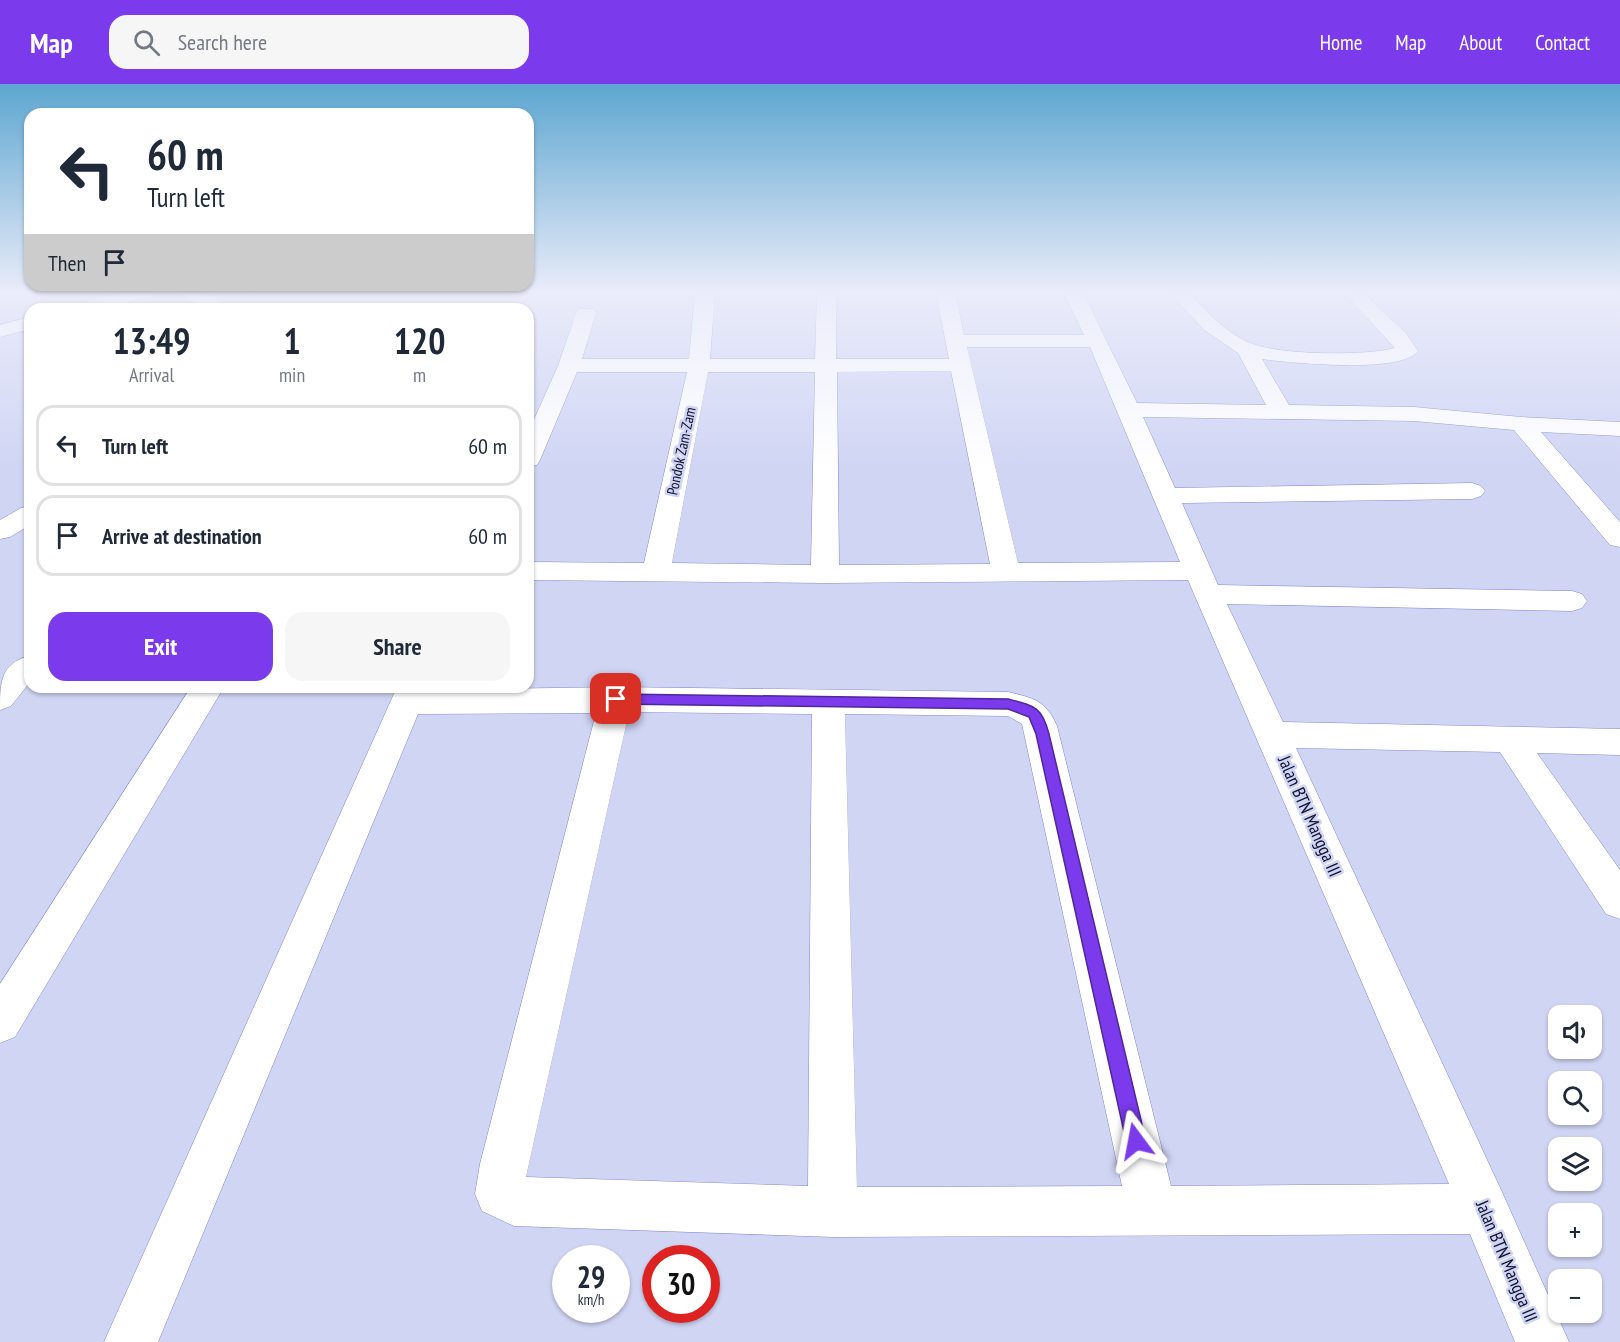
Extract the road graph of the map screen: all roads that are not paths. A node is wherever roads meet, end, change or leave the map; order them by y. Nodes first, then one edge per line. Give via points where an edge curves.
1 (574, 352) edge
2 (700, 352) edge
3 (826, 352) edge
4 (958, 352) edge
5 (1103, 352) edge
6 (1248, 352) edge
7 (1257, 352) edge
8 (1406, 352) edge
9 (699, 364) junction
10 (826, 364) junction
11 (960, 365) junction
12 (569, 366) junction
13 (1128, 410) junction
14 (1281, 412) junction
15 (1521, 424) junction
16 (1620, 429) edge
17 (534, 446) edge
18 (1472, 491) dead end
19 (1165, 496) junction
20 (24, 517) edge
21 (0, 531) edge
22 (1620, 539) edge
23 (534, 571) edge
24 (656, 572) junction
25 (1006, 573) junction
26 (825, 574) junction
27 (1204, 582) junction
28 (1572, 601) dead end
29 (18, 669) edge
30 (204, 693) edge
31 (410, 695) edge
32 (0, 698) edge
33 (616, 699) junction
34 (828, 701) junction
35 (1273, 735) junction
36 (1510, 741) junction
37 (1620, 742) edge
38 (1620, 902) edge
39 (0, 1022) edge
40 (1152, 1209) junction
41 (1485, 1209) junction
42 (833, 1212) junction
43 (131, 1342) edge
44 (1542, 1342) edge

1 - 12 street
2 - 9 street, Pondok Zam-Zam
3 - 10 street
4 - 11 street
5 - 13 street, Jalan BTN Mangga III
6 - 14 street
7 - 8 street via 1384,358
9 - 10 street
9 - 12 street
9 - 24 street, Pondok Zam-Zam
10 - 11 street
10 - 26 street
11 - 25 street
12 - 17 street
13 - 14 street
13 - 19 street, Jalan BTN Mangga III
14 - 15 street via 1414,414
15 - 16 street
15 - 22 street
18 - 19 street
19 - 27 street, Jalan BTN Mangga III
20 - 21 street
23 - 24 street
24 - 26 street
25 - 26 street
25 - 27 street
27 - 28 street
27 - 35 street, Jalan BTN Mangga III
29 - 32 street
30 - 39 street
31 - 33 street
31 - 43 street
33 - 34 street
33 - 42 street via 499,1194 514,1201
34 - 40 street via 1008,704 1027,709 1039,719
34 - 42 street
35 - 36 street
35 - 41 street, Jalan BTN Mangga III
36 - 37 street
36 - 38 street
40 - 41 street
40 - 42 street
41 - 44 street, Jalan BTN Mangga III

